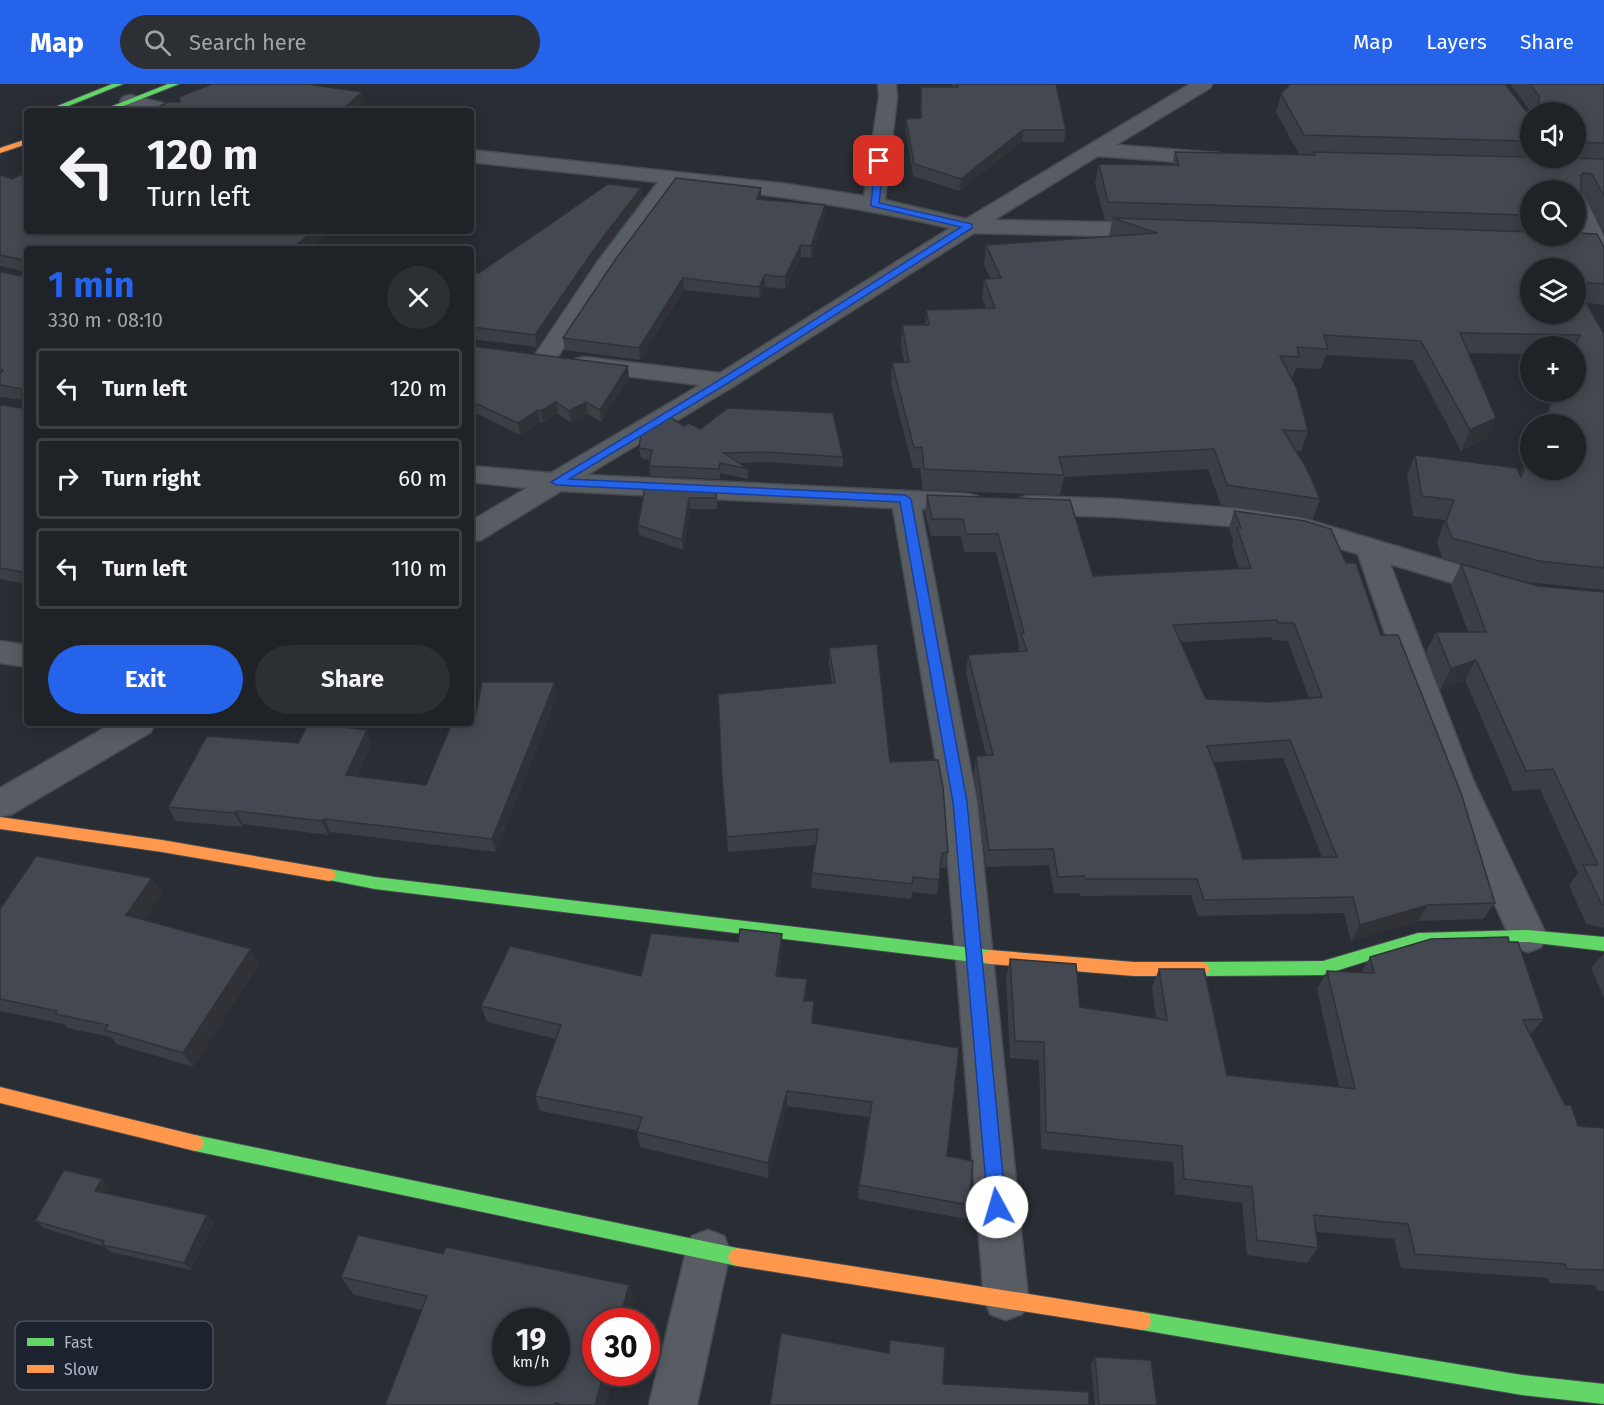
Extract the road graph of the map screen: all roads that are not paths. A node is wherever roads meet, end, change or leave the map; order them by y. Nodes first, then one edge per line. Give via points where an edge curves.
1 (175, 84) edge
2 (887, 84) edge
3 (1203, 84) edge
4 (110, 86) edge
5 (130, 101) junction
6 (56, 108) edge
7 (112, 108) edge
8 (159, 108) edge
9 (24, 142) edge
10 (1096, 150) junction
11 (0, 151) edge
12 (474, 156) edge
13 (1241, 161) edge
14 (673, 177) junction
15 (874, 204) junction
16 (1586, 223) edge
17 (969, 226) junction
18 (1176, 230) edge
19 (1578, 246) edge
20 (1600, 253) edge
21 (725, 381) junction
22 (474, 474) edge
23 (556, 482) junction
24 (905, 499) junction
25 (474, 531) edge
26 (1370, 548) junction
27 (1527, 594) edge
28 (0, 652) edge
29 (24, 656) edge
30 (134, 726) edge
31 (0, 804) edge
32 (0, 823) edge
33 (1528, 936) junction
34 (1604, 944) edge
35 (973, 956) junction
36 (0, 1095) edge
37 (708, 1252) junction
38 (1006, 1298) junction
39 (1604, 1394) edge
40 (1524, 1395) edge
41 (673, 1405) edge

1 - 5 main road
2 - 15 street
3 - 10 street
4 - 6 main road
5 - 7 main road
5 - 8 street
9 - 11 main road
10 - 13 street
10 - 17 street
12 - 14 street
14 - 15 street
14 - 21 street via 533,358
15 - 17 street
16 - 20 street
17 - 18 street
17 - 21 street
19 - 20 street
21 - 23 street
22 - 23 street
23 - 24 street
23 - 25 street
24 - 26 street via 1242,518 1302,527
24 - 35 street via 960,802
26 - 27 street
26 - 33 street via 1456,780
28 - 29 street
30 - 31 street
32 - 35 main road via 375,883
33 - 34 main road
33 - 35 main road via 1418,939 1323,968 1134,969
35 - 38 street
36 - 37 main road via 157,1135
37 - 38 main road
37 - 41 street
38 - 40 main road
39 - 40 main road

